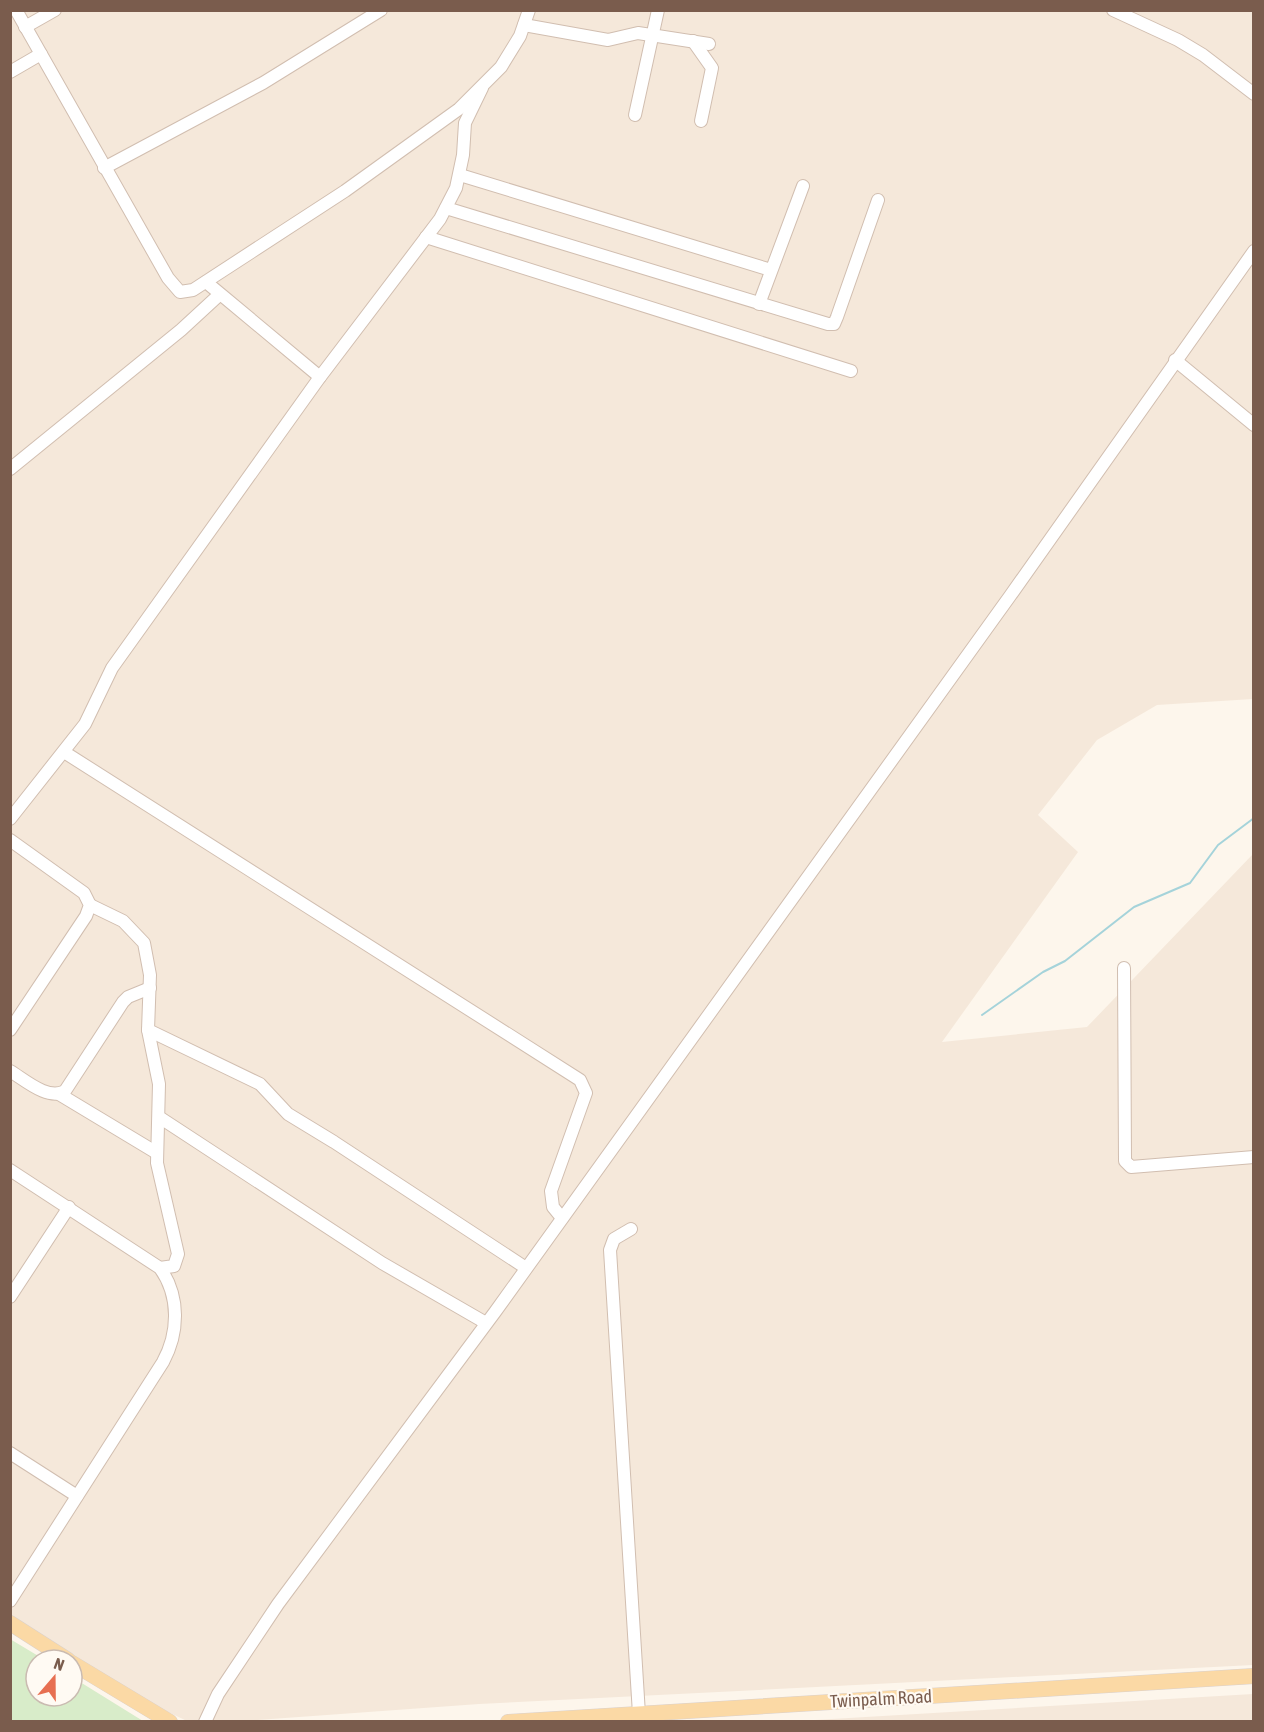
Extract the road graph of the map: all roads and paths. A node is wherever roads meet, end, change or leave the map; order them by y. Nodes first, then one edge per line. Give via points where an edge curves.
1 (16, 10) edge
2 (55, 10) edge
3 (381, 10) edge
4 (528, 10) edge
5 (658, 10) edge
6 (1113, 10) edge
7 (524, 25) junction
8 (24, 27) junction
9 (653, 34) junction
10 (693, 41) junction
11 (709, 44) dead end
12 (41, 54) junction
13 (10, 72) edge
14 (482, 88) junction
15 (1254, 94) edge
16 (635, 115) dead end
17 (446, 119) junction
18 (701, 121) dead end
19 (464, 129) junction
20 (104, 168) junction
21 (460, 175) junction
22 (803, 186) dead end
23 (878, 200) dead end
24 (446, 208) junction
25 (426, 237) junction
26 (1254, 251) edge
27 (771, 270) junction
28 (206, 282) junction
29 (219, 296) junction
30 (759, 304) junction
31 (1175, 360) junction
32 (851, 371) dead end
33 (320, 377) junction
34 (1254, 425) edge
35 (10, 469) edge
36 (64, 752) junction
37 (10, 819) edge
38 (10, 840) edge
39 (90, 905) junction
40 (1124, 968) dead end
41 (150, 988) junction
42 (10, 1030) edge
43 (148, 1030) junction
44 (10, 1071) edge
45 (59, 1094) junction
46 (159, 1117) junction
47 (157, 1153) junction
48 (1254, 1157) edge
49 (10, 1170) edge
50 (69, 1207) junction
51 (562, 1218) junction
52 (631, 1229) dead end
53 (160, 1268) junction
54 (526, 1268) junction
55 (10, 1298) edge
56 (486, 1323) junction
57 (10, 1453) edge
58 (77, 1496) junction
59 (10, 1601) edge
60 (10, 1623) edge
61 (49, 1648) edge
62 (84, 1670) edge
63 (1254, 1676) edge
64 (639, 1714) junction
65 (170, 1722) edge
66 (205, 1722) edge
67 (508, 1722) edge

1 - 8 street
2 - 8 street
3 - 20 street via 263,83
4 - 7 street
5 - 9 street
6 - 15 street via 1178,40
7 - 9 street via 608,40 630,34
7 - 14 street via 501,67
8 - 12 street
9 - 10 street
9 - 16 street
10 - 11 street
10 - 18 street via 712,68
12 - 13 street
12 - 20 street
14 - 17 street
14 - 19 street
17 - 19 street
17 - 28 street
19 - 21 street
20 - 28 street via 175,288 186,292
21 - 24 street
21 - 27 street
22 - 27 street
23 - 30 street via 834,324 821,324
24 - 25 street
24 - 30 street
25 - 32 street
25 - 33 street
26 - 31 street
27 - 30 street
28 - 29 street
29 - 33 street
29 - 35 street
31 - 34 street
31 - 51 street
33 - 36 street via 112,668 85,724
36 - 37 street
36 - 51 street via 580,1080 586,1093 551,1191 553,1207
38 - 39 street via 84,893
39 - 41 street via 123,921 139,936 147,953
39 - 42 street
40 - 48 street via 1125,1161 1131,1167
41 - 43 street
41 - 45 street via 123,1002 69,1086
43 - 46 street via 159,1084
43 - 54 street via 260,1084 303,1125
44 - 45 street via 47,1093
45 - 47 street
46 - 47 street
46 - 56 street via 382,1263
47 - 53 street via 160,1183 178,1254 174,1266
49 - 50 street
50 - 53 street
50 - 55 street
51 - 54 street
52 - 64 street via 614,1239 610,1250
53 - 58 street via 173,1298 174,1337 169,1351
54 - 56 street
56 - 66 street via 278,1604 218,1694
57 - 58 street
58 - 59 street
60 - 61 main road
62 - 65 main road
63 - 64 main road, Twinpalm Road
64 - 67 main road, Twinpalm Road

